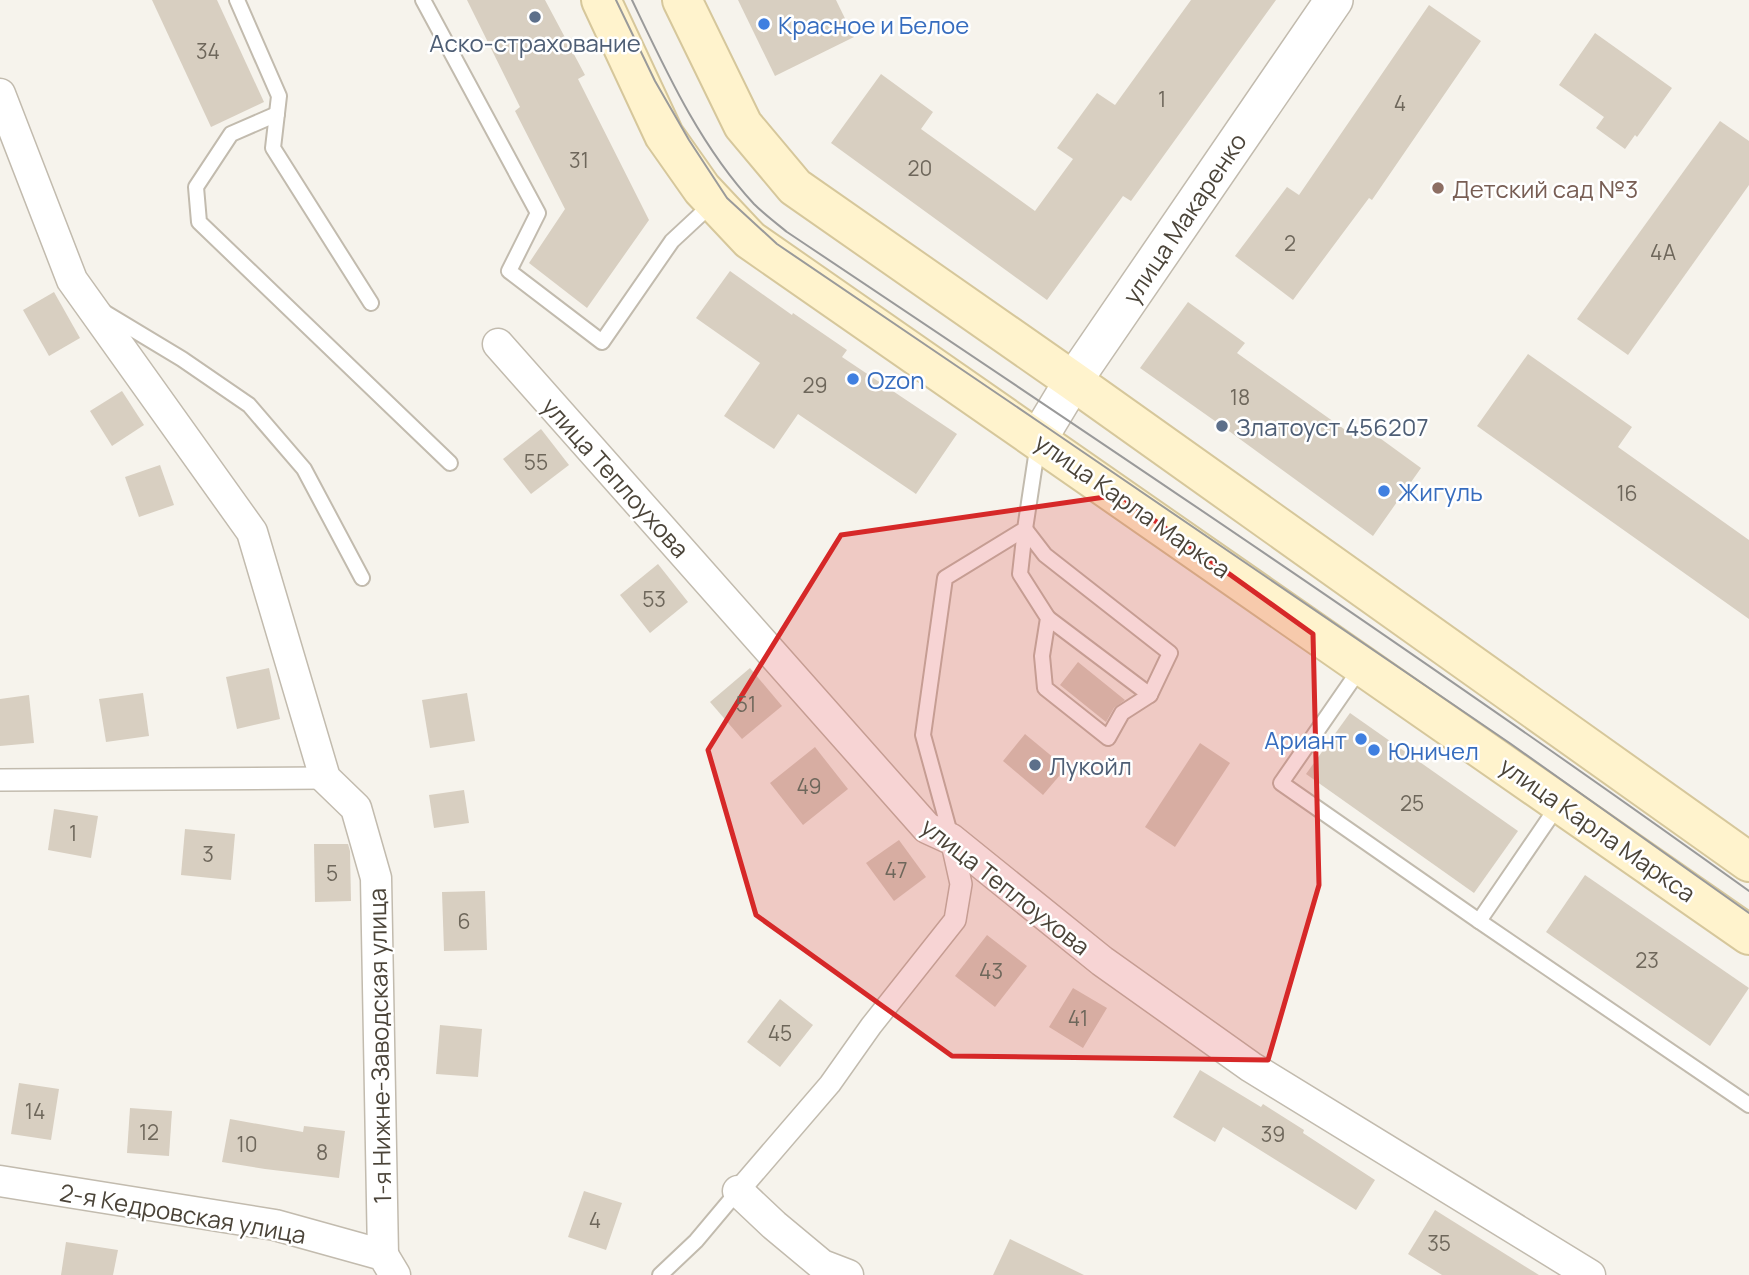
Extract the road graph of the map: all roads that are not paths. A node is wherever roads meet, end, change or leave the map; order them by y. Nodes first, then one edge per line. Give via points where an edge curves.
1 (237, 0) edge
2 (423, 0) edge
3 (601, 0) edge
4 (682, 0) edge
5 (1334, 0) edge
6 (0, 94) edge
7 (277, 114) junction
8 (714, 202) junction
9 (89, 303) junction
10 (372, 303) dead end
11 (498, 344) dead end
12 (1073, 380) junction
13 (1038, 439) junction
14 (450, 463) dead end
15 (1025, 529) junction
16 (362, 578) dead end
17 (1048, 618) junction
18 (1362, 665) junction
19 (1150, 695) junction
20 (324, 778) junction
21 (0, 780) edge
22 (1560, 803) junction
23 (951, 839) junction
24 (1749, 862) edge
25 (1479, 921) junction
26 (1749, 934) edge
27 (1749, 1105) edge
28 (0, 1181) edge
29 (738, 1191) junction
30 (389, 1265) edge
31 (660, 1275) edge
32 (848, 1275) edge
33 (1590, 1275) edge

1 - 7 lane via 279,96
2 - 8 lane via 538,213 509,271 602,342 672,241
3 - 8 main road, улица Карла Маркса via 664,135
4 - 12 main road via 743,125 795,187
5 - 12 street, улица Макаренко
6 - 9 street via 72,280
7 - 10 lane via 273,148
7 - 14 lane via 231,134 196,187 199,222
8 - 13 main road, улица Карла Маркса via 750,240
9 - 16 lane via 249,405 304,469
9 - 20 street via 252,532
11 - 23 street, улица Теплоухова via 928,828
12 - 13 street, улица Макаренко
12 - 24 main road
13 - 15 lane
13 - 18 main road, улица Карла Маркса
15 - 17 lane via 1020,574
15 - 19 lane via 1045,555 1170,653
15 - 23 lane via 945,578 923,735
17 - 19 lane
17 - 19 lane via 1042,656 1045,688 1108,738 1122,713
18 - 22 main road, улица Карла Маркса
18 - 25 lane via 1281,783
20 - 21 street
20 - 30 street, 1-я Нижне-Заводская улица via 356,808 376,878
22 - 25 lane
22 - 26 main road, улица Карла Маркса
23 - 29 street via 961,884 955,920 830,1084
23 - 33 street, улица Теплоухова via 1102,961 1251,1068
25 - 27 lane
28 - 30 street, 2-я Кедровская улица via 275,1225
29 - 31 lane
29 - 32 street via 822,1265

